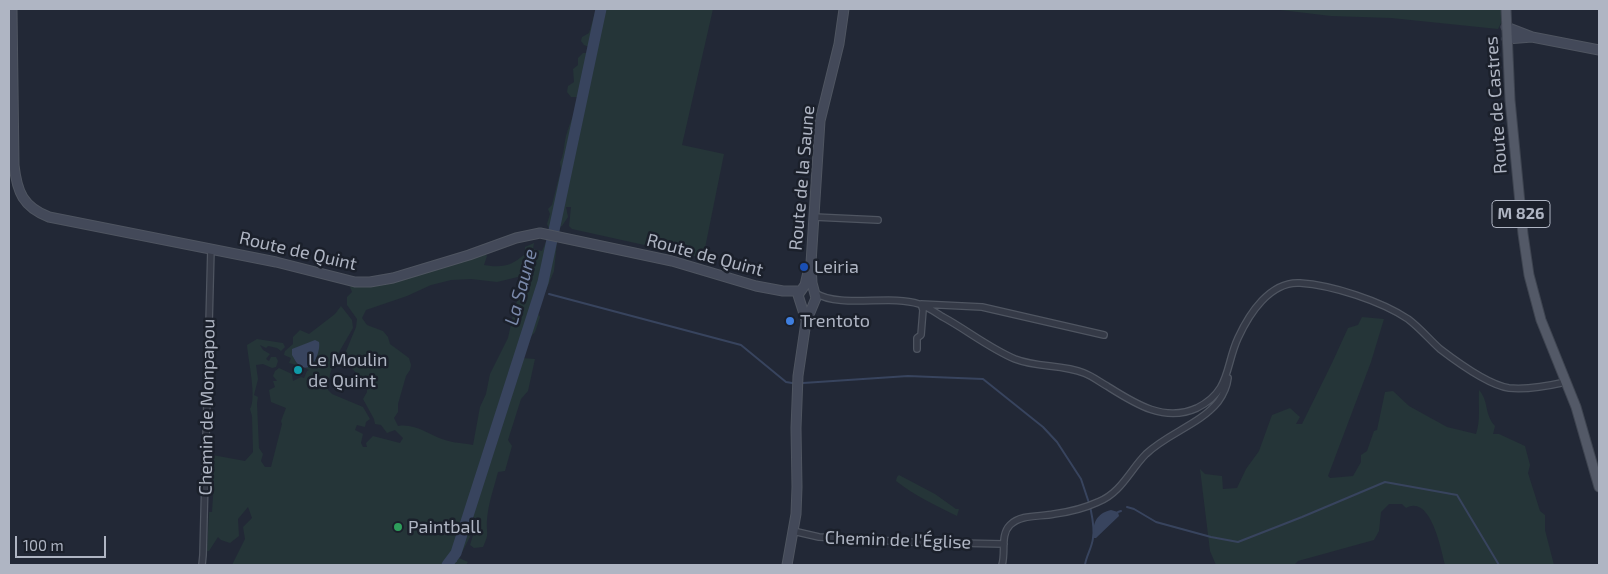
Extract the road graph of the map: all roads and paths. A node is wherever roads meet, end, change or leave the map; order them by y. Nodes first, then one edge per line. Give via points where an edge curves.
1 (12, 9) edge
2 (844, 9) edge
3 (1506, 9) edge
4 (1506, 27) junction
5 (1532, 37) junction
6 (1507, 40) junction
7 (1599, 50) edge
8 (814, 217) junction
9 (878, 220) dead end
10 (211, 248) junction
11 (811, 262) junction
12 (800, 296) junction
13 (814, 297) junction
14 (921, 304) junction
15 (806, 322) junction
16 (1104, 336) dead end
17 (917, 349) dead end
18 (1228, 373) junction
19 (1566, 382) junction
20 (1599, 487) edge
21 (793, 531) junction
22 (1004, 544) junction
23 (202, 565) edge
24 (788, 565) edge
25 (1002, 565) edge

1 - 10 street, Route de Quint via 14,165 17,186 25,201 37,212 57,220
2 - 8 street, Route de la Saune via 839,44 820,120
3 - 4 main road, Route de Castres / M 826
4 - 5 street
4 - 6 main road, Route de Castres / M 826
5 - 6 street
5 - 7 street
6 - 19 main road, Route de Castres / M 826 via 1510,108 1527,268 1537,308
8 - 9 street
8 - 11 street, Route de la Saune
10 - 12 street, Route de Quint via 364,283 414,272 525,236 545,234 672,261
10 - 23 street, Chemin de Monpapou
11 - 12 street, Route de la Saune
11 - 13 street, Route de la Saune
12 - 13 street via 809,288
12 - 13 street via 806,306
12 - 15 street, Route de la Saune
13 - 14 street
13 - 15 street, Route de la Saune
14 - 16 street via 982,307
14 - 17 street via 922,335 917,338
14 - 18 street via 1016,360 1087,374 1142,407 1160,413 1179,413 1197,408 1216,393
15 - 21 street, Route de la Saune via 796,393 797,487
18 - 19 street via 1238,338 1257,307 1277,287 1300,282 1346,292 1400,314 1452,357 1495,384 1518,388
18 - 22 street via 1226,389 1218,402 1157,445 1114,493 1100,502 1078,509 1016,521 1007,529
19 - 20 main road, Route de Castres / M 826
21 - 22 street, Chemin de l'Église via 819,538
21 - 24 street, Route de la Saune
22 - 25 street

